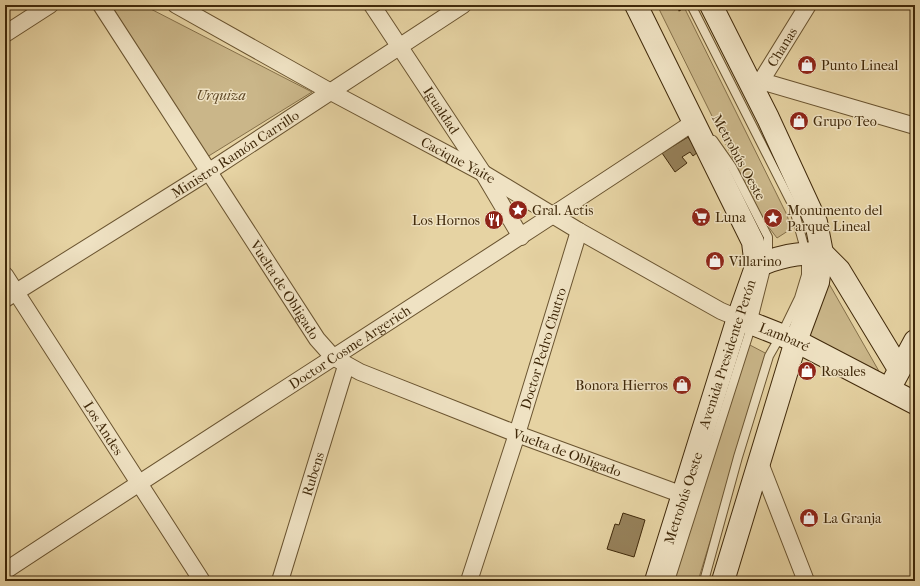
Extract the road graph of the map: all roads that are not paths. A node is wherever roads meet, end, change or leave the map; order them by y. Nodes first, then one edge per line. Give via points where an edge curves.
1 (50, 5) edge
2 (101, 5) edge
3 (176, 5) edge
4 (372, 5) edge
5 (463, 5) edge
6 (636, 5) edge
7 (691, 5) edge
8 (711, 5) edge
9 (808, 5) edge
10 (5, 34) edge
11 (399, 47) junction
12 (757, 83) junction
13 (330, 92) junction
14 (701, 122) junction
15 (915, 126) edge
16 (208, 172) junction
17 (483, 173) junction
18 (554, 215) junction
19 (579, 231) junction
20 (521, 237) junction
21 (814, 253) junction
22 (762, 264) junction
23 (5, 275) edge
24 (10, 295) edge
25 (745, 321) junction
26 (789, 338) junction
27 (915, 341) edge
28 (340, 362) junction
29 (899, 369) junction
30 (890, 390) junction
31 (915, 403) edge
32 (517, 434) junction
33 (760, 463) junction
34 (138, 483) junction
35 (683, 495) junction
36 (5, 571) edge
37 (202, 581) edge
38 (280, 581) edge
39 (469, 581) edge
40 (656, 581) edge
41 (670, 581) edge
42 (704, 581) edge
43 (723, 581) edge
44 (806, 581) edge

1 - 10 street
2 - 16 street, Vuelta de Obligado
3 - 13 street, Cacique Yaite
4 - 11 street, Igualdad
5 - 11 street, Ministro Ramón Carrillo
6 - 14 main road, Avenida Presidente Perón
7 - 21 lane, Metrobús Oeste via 793,206
8 - 12 main road
9 - 12 street, Chanas
11 - 13 street, Ministro Ramón Carrillo
11 - 17 street, Igualdad
12 - 15 street
12 - 21 main road via 816,222
13 - 16 street, Ministro Ramón Carrillo
13 - 17 street, Cacique Yaite
14 - 18 street, Doctor Cosme Argerich
14 - 22 main road, Avenida Presidente Perón
16 - 24 street, Ministro Ramón Carrillo
16 - 28 street, Vuelta de Obligado via 317,339
17 - 18 street, Cacique Yaite
17 - 20 street, Igualdad
18 - 19 street, Cacique Yaite
18 - 20 street, Doctor Cosme Argerich
19 - 25 street, Cacique Yaite
19 - 32 street, Doctor Pedro Chutro
20 - 28 street, Doctor Cosme Argerich
21 - 22 main road via 794,254
21 - 26 main road via 818,282
21 - 29 main road via 839,270
22 - 25 main road, Avenida Presidente Perón
23 - 24 street, Los Andes
24 - 34 street, Los Andes
25 - 26 main road, Lambaré
25 - 35 main road, Avenida Presidente Perón
25 - 41 lane, Metrobús Oeste
26 - 30 main road, Lambaré
26 - 33 main road
26 - 42 lane via 769,356
27 - 29 main road
28 - 32 street, Vuelta de Obligado
28 - 34 street, Doctor Cosme Argerich
28 - 38 street, Rubens
29 - 30 main road
30 - 31 main road, Lambaré
32 - 35 street, Vuelta de Obligado
32 - 39 street, Doctor Pedro Chutro
33 - 43 main road
33 - 44 street
34 - 36 street, Doctor Cosme Argerich
34 - 37 street, Los Andes
35 - 40 main road, Avenida Presidente Perón

